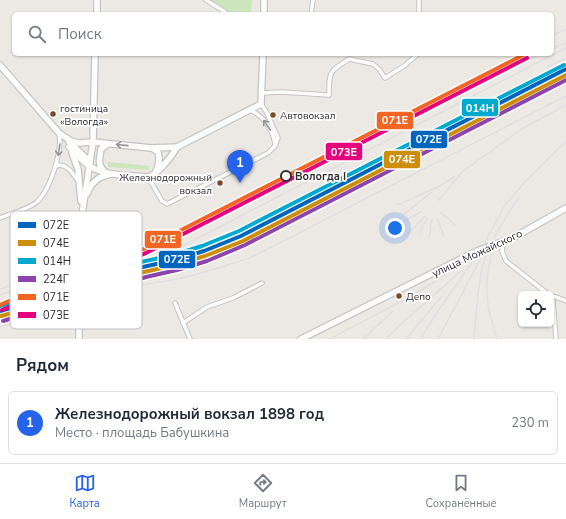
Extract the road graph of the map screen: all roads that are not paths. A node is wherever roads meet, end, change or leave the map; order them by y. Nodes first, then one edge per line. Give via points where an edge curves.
1 (97, 0) edge
2 (206, 0) edge
3 (264, 0) edge
4 (313, 0) edge
5 (419, 0) edge
6 (97, 12) edge
7 (225, 12) edge
8 (264, 12) edge
9 (311, 12) edge
10 (419, 12) edge
11 (95, 56) edge
12 (263, 56) edge
13 (416, 56) edge
14 (0, 65) edge
15 (262, 93) junction
16 (261, 104) junction
17 (250, 110) junction
18 (59, 133) junction
19 (66, 138) junction
20 (93, 142) junction
21 (108, 144) junction
22 (275, 146) junction
23 (69, 147) junction
24 (177, 147) junction
25 (152, 148) junction
26 (89, 166) junction
27 (55, 167) junction
28 (104, 172) junction
29 (156, 172) junction
30 (114, 173) junction
31 (148, 177) junction
32 (80, 184) junction
33 (566, 208) edge
34 (17, 211) edge
35 (82, 211) edge
36 (82, 211) edge
37 (83, 211) edge
38 (10, 214) edge
39 (0, 218) edge
40 (503, 242) junction
41 (262, 283) dead end
42 (544, 291) edge
43 (554, 297) edge
44 (566, 301) edge
45 (175, 303) dead end
46 (554, 320) edge
47 (183, 323) junction
48 (190, 339) edge
49 (301, 339) edge
50 (556, 339) edge

1 - 6 main road
2 - 7 street
3 - 8 main road
4 - 9 street
5 - 10 street
11 - 20 main road
12 - 15 main road
13 - 15 street via 385,78 373,64 349,59 330,73 329,95
14 - 18 main road
15 - 16 main road
16 - 17 main road
16 - 22 street via 278,134
22 -> 17 street via 267,125 258,114
17 - 24 main road
18 - 19 main road
18 - 23 main road
18 -> 27 street via 59,151
19 - 20 main road via 71,142
19 - 26 main road via 87,159
20 - 21 main road
20 - 26 main road
25 -> 21 main road
21 - 28 main road via 101,149 99,164
22 - 31 street via 268,153 167,204 162,201
23 - 26 main road
23 - 32 main road via 78,170
24 - 25 main road
24 - 29 main road
25 - 29 main road via 159,155
26 - 28 main road
26 - 35 main road
27 - 32 street via 59,165 67,168
27 - 34 street via 39,200
28 - 30 main road
29 - 31 main road
30 - 31 main road
30 - 37 main road via 94,181 87,192
32 - 36 main road
33 - 40 main road, улица Можайского
38 - 39 street
40 - 42 street via 502,251 506,261
40 - 49 main road, улица Можайского via 477,251
41 - 47 street via 207,308
43 - 44 street
45 - 47 street
46 - 50 street
47 - 48 street

